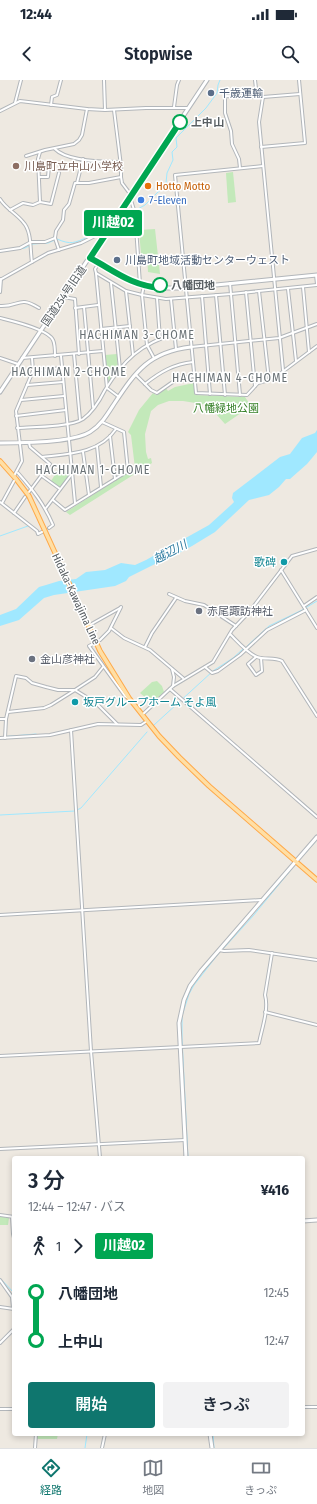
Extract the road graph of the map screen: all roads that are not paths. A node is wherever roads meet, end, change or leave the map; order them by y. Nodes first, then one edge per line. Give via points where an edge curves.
1 (21, 80) edge
2 (61, 80) edge
3 (104, 80) edge
4 (179, 80) edge
5 (207, 80) edge
6 (255, 80) edge
7 (299, 80) edge
8 (300, 94) junction
9 (257, 97) junction
10 (263, 97) junction
11 (15, 103) junction
12 (50, 104) junction
13 (174, 108) junction
14 (189, 108) junction
15 (87, 109) junction
16 (105, 110) junction
17 (114, 110) junction
18 (0, 111) edge
19 (261, 147) junction
20 (55, 149) junction
21 (40, 152) junction
22 (26, 156) dead end
23 (83, 159) junction
24 (120, 162) junction
25 (39, 164) junction
26 (263, 166) junction
27 (240, 168) junction
28 (59, 173) dead end
29 (40, 177) junction
30 (121, 177) junction
31 (77, 183) junction
32 (130, 196) junction
33 (0, 199) edge
34 (40, 202) junction
35 (10, 210) junction
36 (135, 218) junction
37 (110, 227) junction
38 (107, 232) junction
39 (55, 238) junction
40 (30, 243) junction
41 (59, 250) junction
42 (0, 251) edge
43 (90, 258) junction
44 (32, 262) junction
45 (97, 266) dead end
46 (96, 273) junction
47 (316, 275) edge
48 (273, 279) junction
49 (1, 280) edge
50 (111, 283) junction
51 (230, 283) junction
52 (142, 285) junction
53 (317, 285) edge
54 (303, 287) junction
55 (186, 288) junction
56 (288, 288) junction
57 (274, 290) junction
58 (126, 291) junction
59 (260, 291) junction
60 (0, 292) edge
61 (246, 292) junction
62 (231, 294) junction
63 (142, 295) junction
64 (216, 295) junction
65 (202, 296) junction
66 (64, 297) junction
67 (157, 298) junction
68 (187, 298) junction
69 (171, 299) junction
70 (99, 305) junction
71 (0, 306) edge
72 (84, 307) junction
73 (39, 308) dead end
74 (76, 308) junction
75 (0, 318) edge
76 (317, 324) edge
77 (130, 326) junction
78 (116, 328) junction
79 (307, 328) junction
80 (101, 329) junction
81 (41, 331) junction
82 (293, 333) junction
83 (175, 334) junction
84 (279, 338) junction
85 (160, 339) junction
86 (264, 340) junction
87 (250, 341) junction
88 (235, 343) junction
89 (221, 344) junction
90 (147, 345) junction
91 (206, 345) junction
92 (317, 346) edge
93 (191, 347) junction
94 (176, 349) junction
95 (103, 351) junction
96 (309, 352) junction
97 (89, 353) junction
98 (74, 354) junction
99 (79, 354) junction
100 (133, 355) junction
101 (55, 356) junction
102 (61, 356) junction
103 (0, 358) edge
104 (22, 358) junction
105 (32, 358) junction
106 (154, 358) junction
107 (296, 361) junction
108 (193, 362) junction
109 (19, 364) junction
110 (62, 368) junction
111 (120, 369) junction
112 (33, 371) junction
113 (283, 371) junction
114 (135, 374) junction
115 (194, 376) junction
116 (268, 380) junction
117 (63, 382) junction
118 (145, 384) junction
119 (27, 386) junction
120 (255, 386) junction
121 (107, 388) junction
122 (0, 392) edge
123 (210, 394) junction
124 (225, 395) junction
125 (240, 395) junction
126 (64, 396) junction
127 (119, 397) junction
128 (21, 400) junction
129 (93, 409) junction
130 (66, 410) junction
131 (16, 416) junction
132 (80, 420) junction
133 (102, 422) junction
134 (67, 424) junction
135 (17, 428) junction
136 (116, 429) junction
137 (110, 436) junction
138 (68, 439) junction
139 (29, 442) junction
140 (0, 443) edge
141 (19, 443) junction
142 (97, 446) junction
143 (83, 452) junction
144 (70, 454) junction
145 (42, 457) junction
146 (0, 461) edge
147 (72, 474) junction
148 (42, 476) junction
149 (15, 477) junction
150 (115, 479) junction
151 (101, 487) junction
152 (32, 489) junction
153 (60, 490) junction
154 (29, 492) dead end
155 (89, 495) junction
156 (25, 497) dead end
157 (53, 500) junction
158 (1, 502) edge
159 (76, 503) junction
160 (46, 508) junction
161 (14, 513) junction
162 (49, 528) dead end
163 (42, 532) dead end
164 (317, 549) edge
165 (281, 570) junction
166 (169, 594) dead end
167 (317, 597) edge
168 (176, 598) junction
169 (304, 606) junction
170 (306, 610) junction
171 (88, 624) junction
172 (236, 626) junction
173 (111, 628) junction
174 (317, 628) edge
175 (230, 634) junction
176 (100, 640) dead end
177 (93, 644) dead end
178 (145, 647) junction
179 (247, 650) junction
180 (256, 657) junction
181 (261, 658) junction
182 (103, 667) junction
183 (205, 667) junction
184 (172, 669) junction
185 (183, 678) junction
186 (173, 686) junction
187 (170, 689) junction
188 (74, 690) junction
189 (130, 698) junction
190 (8, 712) junction
191 (142, 715) junction
192 (317, 716) edge
193 (6, 718) junction
194 (0, 720) edge
195 (147, 721) junction
196 (118, 725) junction
197 (72, 730) junction
198 (0, 738) edge
199 (5, 738) junction
200 (317, 817) edge
201 (317, 837) edge
202 (296, 861) junction
203 (317, 880) edge
204 (261, 900) junction
205 (83, 910) junction
206 (0, 915) edge
207 (219, 949) junction
208 (272, 953) junction
209 (317, 960) edge
210 (265, 1012) junction
211 (317, 1025) edge
212 (180, 1046) junction
213 (91, 1051) junction
214 (0, 1056) edge
215 (185, 1140) junction
216 (99, 1144) junction
217 (0, 1149) edge
218 (100, 1156) edge
219 (186, 1156) edge
220 (0, 1215) edge
221 (12, 1216) edge
222 (317, 1220) edge
223 (305, 1221) edge
224 (0, 1280) edge
225 (12, 1297) edge
226 (0, 1307) edge
227 (12, 1308) edge
228 (12, 1331) edge
229 (0, 1343) edge
230 (305, 1407) edge
231 (317, 1407) edge
232 (0, 1408) edge
233 (12, 1409) edge
234 (36, 1436) edge
235 (105, 1436) edge
236 (210, 1436) edge
237 (35, 1448) edge
238 (102, 1448) edge
239 (212, 1448) edge

1 - 11 street
2 - 12 street via 57,95 52,97
3 - 16 street
4 - 13 street
5 - 14 street, 国道254号旧道
6 - 9 street
7 - 8 street
8 - 10 street
8 - 19 street via 305,143
9 - 10 street
9 - 27 street via 225,96 225,113
10 - 19 street via 259,122
11 - 12 street via 20,101
11 - 18 street
12 - 15 street
13 - 14 street
13 - 17 street
14 - 32 street, 国道254号旧道
15 - 16 street
15 - 20 street via 79,140 71,146
16 - 17 street
17 - 24 street
19 - 26 street
20 - 21 street
20 - 23 street via 63,155
21 - 22 street
21 - 25 street
23 - 24 street
23 - 31 street
24 - 30 street
25 - 29 street
25 - 29 street via 49,166 48,177
26 - 27 street
26 - 48 street
27 - 55 street via 175,175
28 - 34 street via 51,204
29 - 34 street
30 - 31 street
30 - 32 street
31 - 39 street via 74,184
32 - 36 street
32 - 37 street, 国道254号旧道
33 - 35 street
34 - 35 street via 33,205 22,203
35 - 40 street via 24,223
36 - 37 street
36 - 52 street
37 - 38 street, 国道254号旧道
38 - 41 street
38 - 43 street, 国道254号旧道
39 - 40 street via 46,242
39 - 41 street
40 - 42 street via 20,248
40 - 44 street
41 - 44 street
43 - 52 street via 117,275
43 - 66 street, 国道254号旧道
44 - 49 street
45 - 46 street
46 - 50 street
46 - 70 street
47 - 48 street
47 - 53 street
48 - 51 street
48 - 57 street
49 - 60 street
50 - 58 street
50 - 78 street
51 - 55 street
51 - 62 street
52 - 55 street
52 - 63 street
53 - 54 street
54 - 56 street
54 - 79 street
55 - 68 street
56 - 57 street
56 - 82 street
57 - 59 street
57 - 84 street
58 - 63 street
58 - 77 street
59 - 61 street
59 - 86 street
61 - 62 street
61 - 87 street
62 - 64 street
62 - 88 street
63 - 67 street
63 - 90 street
64 - 65 street
64 - 89 street
65 - 68 street
65 - 91 street
66 - 74 street via 75,300
66 - 81 street, 国道254号旧道
67 - 69 street
67 - 85 street
68 - 69 street
68 - 93 street
69 - 83 street
70 - 72 street
70 - 80 street
71 - 73 street via 23,301
72 - 74 street
72 - 97 street
74 - 99 street
75 - 81 street
76 - 79 street
77 - 78 street
77 - 100 street
78 - 80 street
78 - 111 street
79 - 82 street
79 - 96 street
80 - 95 street
81 - 101 street via 54,341
81 - 104 street, 国道254号旧道
82 - 84 street
82 - 107 street
83 - 85 street
83 - 94 street
84 - 86 street
84 - 113 street
85 - 90 street
86 - 87 street
86 - 116 street
87 - 88 street
87 - 120 street
88 - 89 street
88 - 125 street
89 - 91 street
89 - 124 street
90 - 100 street
90 - 106 street
91 - 93 street
91 - 123 street
92 - 96 street
93 - 94 street
93 - 108 street
94 - 106 street
95 - 97 street
95 - 121 street
96 - 107 street
97 - 99 street
97 - 129 street
98 - 99 street
98 - 102 street
98 - 132 street
100 - 111 street
101 - 102 street
101 - 105 street
102 - 110 street
103 - 109 street
104 - 105 street
104 - 109 street, 国道254号旧道
105 - 112 street
106 - 114 street
107 - 113 street
108 - 115 street
108 - 118 street via 172,366
109 - 122 street, 国道254号旧道
110 - 112 street
110 - 117 street
111 - 121 street
112 - 119 street
113 - 116 street
114 - 118 street
114 - 127 street
115 - 118 street via 177,379 157,393
115 - 123 street via 196,393
116 - 120 street
117 - 119 street
117 - 126 street
119 - 128 street
120 - 125 street via 247,395
121 - 127 street
121 - 129 street
123 - 124 street
124 - 125 street
126 - 128 street
126 - 130 street
127 - 133 street
128 - 131 street
129 - 132 street
130 - 131 street
130 - 134 street
131 - 135 street
132 - 134 street
133 - 136 street
133 - 138 street via 86,434
134 - 135 street
134 - 138 street
135 - 141 street
136 - 137 street
136 - 150 street via 124,432 128,471
137 - 142 street
137 - 150 street
138 - 139 street
138 - 144 street
139 - 141 street
139 - 145 street
140 - 141 street
141 - 149 street via 22,461
142 - 143 street
142 - 151 street
143 - 144 street
143 - 155 street
144 - 145 street
144 - 147 street
145 - 148 street via 50,464
146 - 149 main road, Hidaka-Kawajima Line
147 - 153 street
147 - 159 street
148 - 152 street
148 - 153 street
149 - 152 street
149 - 158 street
149 - 171 main road, Hidaka-Kawajima Line via 29,496
150 - 151 street
151 - 155 street
152 - 154 street
152 - 160 street
153 - 157 street
155 - 159 street
156 - 161 street
157 - 159 street via 65,510
157 - 160 street
158 - 161 street
160 - 162 street via 53,525
161 - 163 street via 38,531 38,534
164 - 165 street via 292,556
165 - 169 street
165 - 172 street
166 - 168 street
167 - 169 street
168 - 172 street via 204,605
168 - 178 street
169 - 170 street
170 - 174 street
170 - 179 street via 267,630
171 - 173 street via 121,607
171 - 189 main road, Hidaka-Kawajima Line
172 - 175 street
173 - 176 street
173 - 178 street via 124,638
175 - 179 street
175 - 183 street via 213,662
177 - 182 street via 90,646
178 - 184 street
179 - 180 street
179 - 183 street via 214,673
180 - 181 street
180 - 181 street via 248,664 256,675 262,671
181 - 192 street via 277,658 282,661
182 - 188 street via 95,677
182 - 189 street via 125,696
183 - 185 street
184 - 185 street
184 - 186 street
185 - 186 street
186 - 187 street
187 - 191 street
187 - 200 street
188 - 190 street via 44,708
188 - 190 street via 58,690 16,676
188 - 196 street via 96,703
189 - 191 main road, Hidaka-Kawajima Line
190 - 193 street
191 - 195 main road, Hidaka-Kawajima Line
193 - 194 street
193 - 199 street
195 - 196 street via 141,725
195 - 202 main road, Hidaka-Kawajima Line via 193,771
196 - 197 street via 98,724
197 - 199 street via 50,735
197 - 205 street
198 - 199 street
201 - 202 street
202 - 203 main road, Hidaka-Kawajima Line
202 - 204 street
204 - 205 street
204 - 207 street
205 - 206 street
205 - 213 street
207 - 208 street
207 - 212 street via 190,986 184,1000 179,1023
208 - 209 street
208 - 210 street via 265,995
210 - 211 street
210 - 212 street via 259,1043
212 - 213 street
212 - 215 street
213 - 214 street
213 - 216 street
215 - 216 street
215 - 219 street
216 - 217 street
216 - 218 street
220 - 221 street
222 - 223 street
224 - 225 street
226 - 227 street
228 - 229 street
230 - 231 street
232 - 233 street
234 - 237 street
235 - 238 street
236 - 239 street

